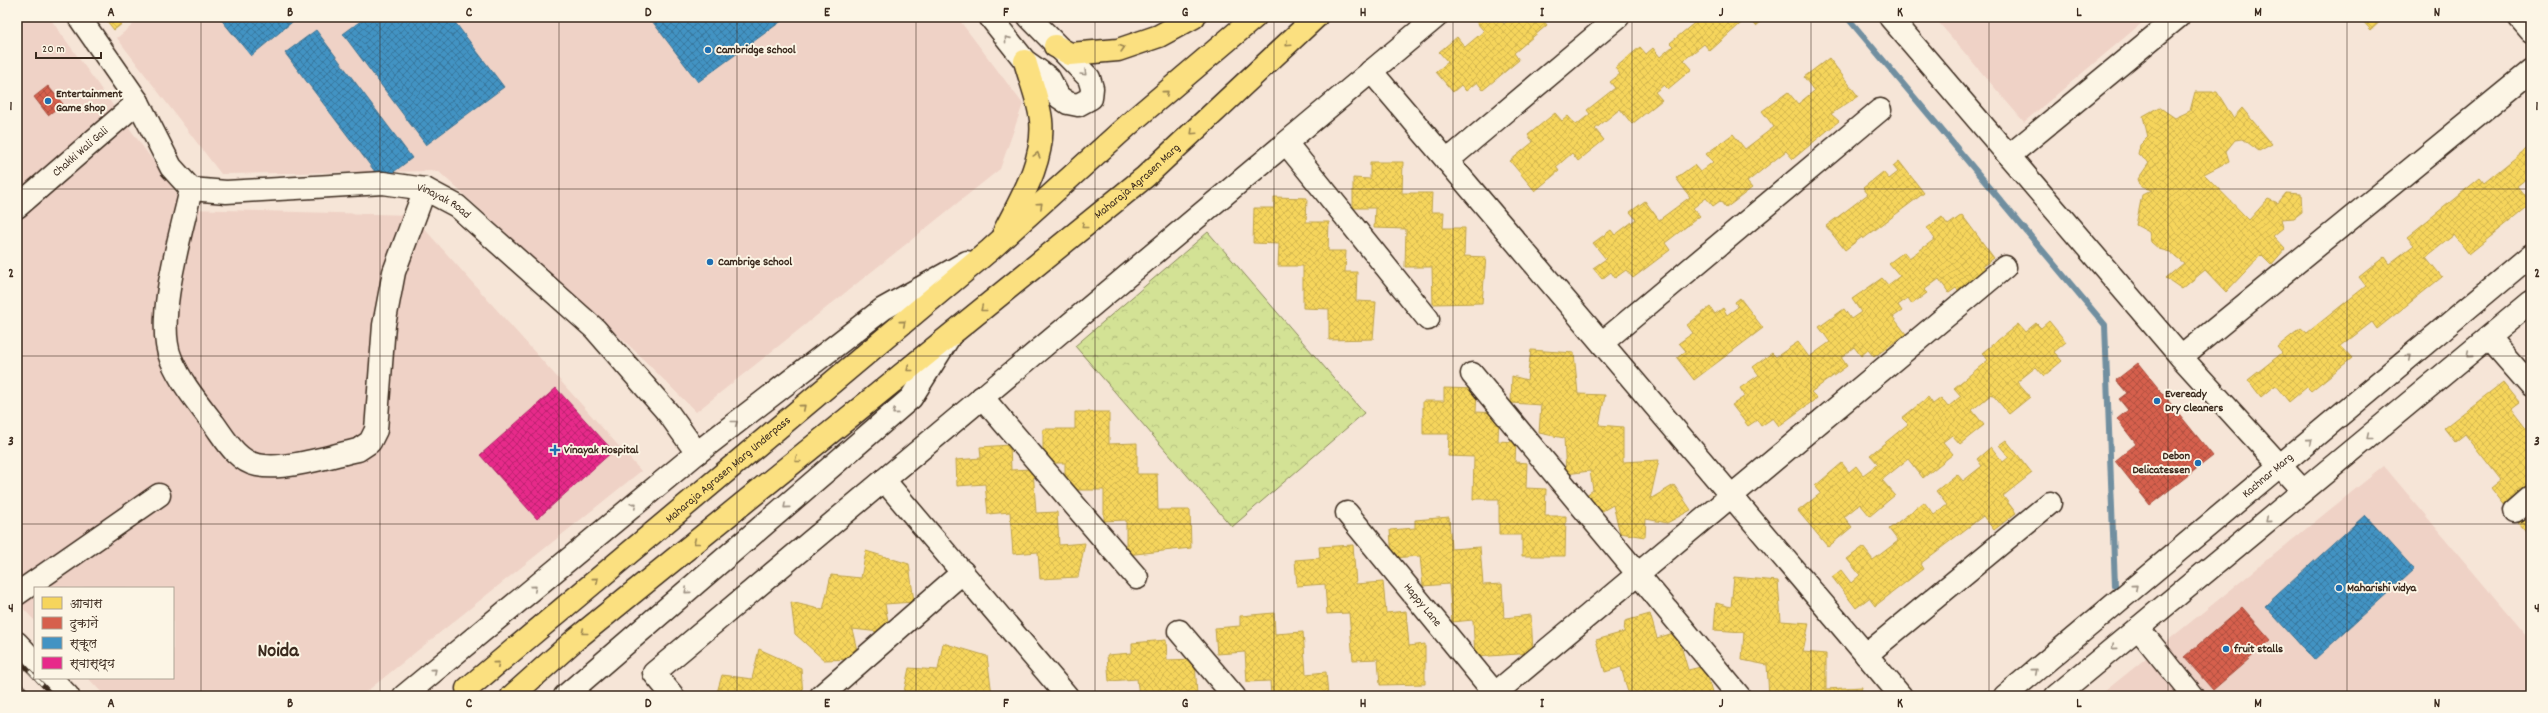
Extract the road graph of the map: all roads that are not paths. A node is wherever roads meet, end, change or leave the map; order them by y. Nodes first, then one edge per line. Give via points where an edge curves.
1 (79, 17) edge
2 (990, 17) edge
3 (1029, 17) edge
4 (1194, 17) edge
5 (1255, 17) edge
6 (1316, 17) edge
7 (1436, 17) edge
8 (1618, 17) edge
9 (1890, 17) edge
10 (2178, 17) edge
11 (2520, 17) edge
12 (2531, 31) edge
13 (1055, 46) junction
14 (1025, 61) junction
15 (1371, 71) junction
16 (2531, 71) edge
17 (138, 102) junction
18 (1880, 110) dead end
19 (1286, 143) junction
20 (2009, 156) junction
21 (1447, 161) junction
22 (191, 189) junction
23 (425, 189) junction
24 (17, 208) edge
25 (994, 246) junction
26 (2531, 255) edge
27 (2005, 267) dead end
28 (2531, 302) edge
29 (1428, 319) dead end
30 (950, 336) junction
31 (2489, 338) junction
32 (1602, 343) junction
33 (2181, 357) junction
34 (1472, 374) dead end
35 (2531, 386) edge
36 (982, 397) junction
37 (697, 453) junction
38 (2281, 465) junction
39 (884, 480) junction
40 (2303, 491) junction
41 (159, 495) dead end
42 (1731, 496) junction
43 (2531, 497) edge
44 (2050, 503) dead end
45 (2515, 511) dead end
46 (1347, 513) dead end
47 (962, 572) junction
48 (1638, 573) junction
49 (1137, 578) dead end
50 (17, 594) edge
51 (2138, 628) junction
52 (1179, 631) dead end
53 (17, 643) edge
54 (1866, 655) junction
55 (34, 661) edge
56 (52, 679) edge
57 (467, 689) dead end
58 (1495, 695) edge
59 (68, 696) edge
60 (404, 696) edge
61 (512, 696) edge
62 (565, 696) edge
63 (673, 696) edge
64 (821, 696) edge
65 (1067, 696) edge
66 (1234, 696) edge
67 (1739, 696) edge
68 (1900, 696) edge
69 (2005, 696) edge
70 (2056, 696) edge
71 (2193, 696) edge

1 - 17 street
14 -> 2 street
3 - 13 street
13 -> 4 main road via 1070,54 1118,50 1159,36
25 -> 5 main road via 1136,118
6 -> 30 main road, Maharaja Agrasen Marg via 1145,177
7 - 15 street
8 - 21 street
9 - 20 street
10 - 20 street
11 - 12 street
13 -> 14 street via 1089,78 1091,98 1085,103 1068,103 1059,96 1049,78
25 -> 14 main road via 1024,193 1039,149 1041,120
15 - 19 street
15 - 21 street
16 - 33 street
17 - 22 street via 171,167
17 - 24 street, Chakki Wali Gali
18 - 32 street
19 - 29 street
19 - 36 street
20 - 33 street
21 - 32 street
22 - 23 street, Vinayak Road via 226,192 382,183
22 - 23 street via 164,328 170,357 187,389 237,454 256,465 274,467 358,450 370,442 376,430 384,325 394,272
23 - 37 street, Vinayak Road via 457,206 595,329 669,414
37 -> 25 street via 883,309
57 -> 25 main road, Maharaja Agrasen Marg Underpass
38 -> 26 street, Kachnar Marg
27 - 42 street
28 - 31 street
30 -> 61 main road via 576,639
30 -> 62 street via 911,398
31 - 35 street
31 -> 40 street
32 - 42 street
33 - 38 street
34 - 48 street
36 - 39 street
36 - 49 street
60 -> 37 street
38 - 40 street
69 -> 38 street, Kachnar Marg
39 - 47 street
39 - 63 street via 654,673
40 -> 51 street
41 - 50 street
42 - 48 street
42 - 54 street
43 - 45 street
44 - 54 street
46 - 58 street, Happy Lane
47 - 64 street
47 - 65 street
48 - 58 street
48 - 67 street
51 -> 70 street
51 - 71 street
52 - 66 street
53 - 55 street
54 - 68 street
56 - 59 street

